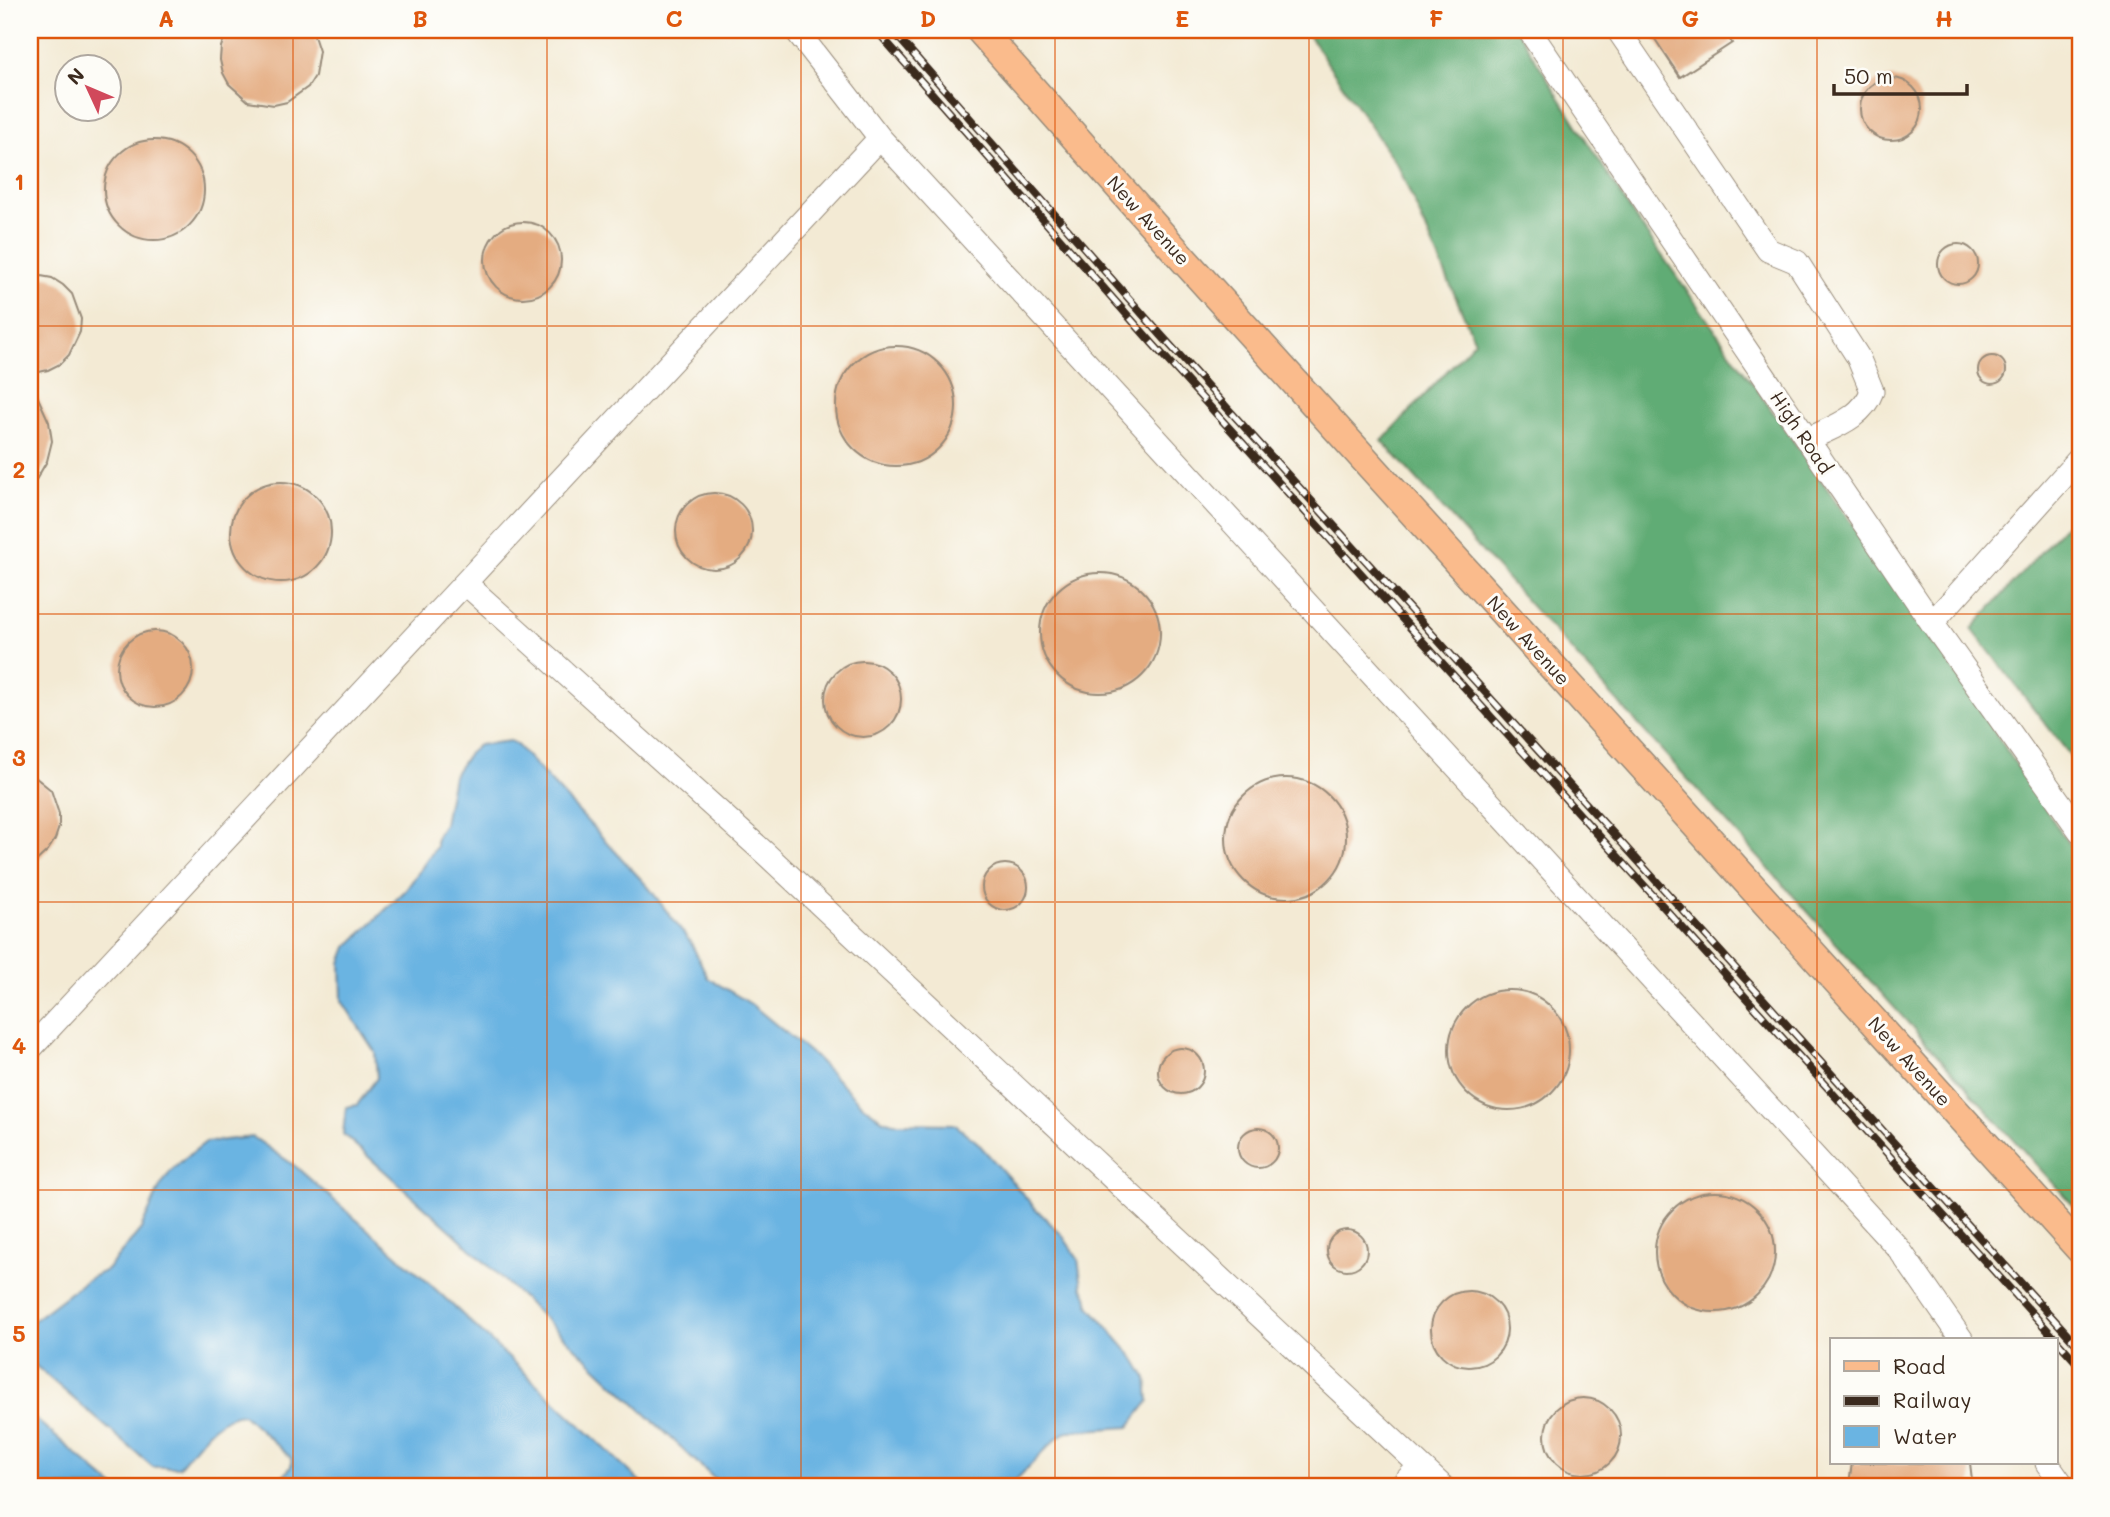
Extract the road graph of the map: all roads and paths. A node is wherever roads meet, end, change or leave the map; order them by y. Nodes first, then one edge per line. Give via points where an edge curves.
1 (796, 30) edge
2 (980, 30) edge
3 (1529, 30) edge
4 (1618, 30) edge
5 (880, 138) junction
6 (1807, 440) junction
7 (2080, 458) edge
8 (465, 583) junction
9 (1932, 623) junction
10 (2080, 831) edge
11 (30, 1049) edge
12 (2080, 1249) edge
13 (1961, 1338) edge
14 (2048, 1464) edge
15 (1420, 1466) junction
16 (1400, 1487) edge
17 (1443, 1487) edge
18 (2064, 1487) edge

1 - 5 street
2 - 12 main road, New Avenue
3 - 6 street, High Road
4 - 6 street via 1734,204 1768,250 1797,262 1858,357 1872,391 1868,404
5 - 8 street
5 - 13 street via 1899,1249
6 - 9 street, High Road
7 - 9 street
8 - 11 street
8 - 15 street via 766,855
9 - 10 street, High Road
14 - 18 street
15 - 16 street
15 - 17 street

